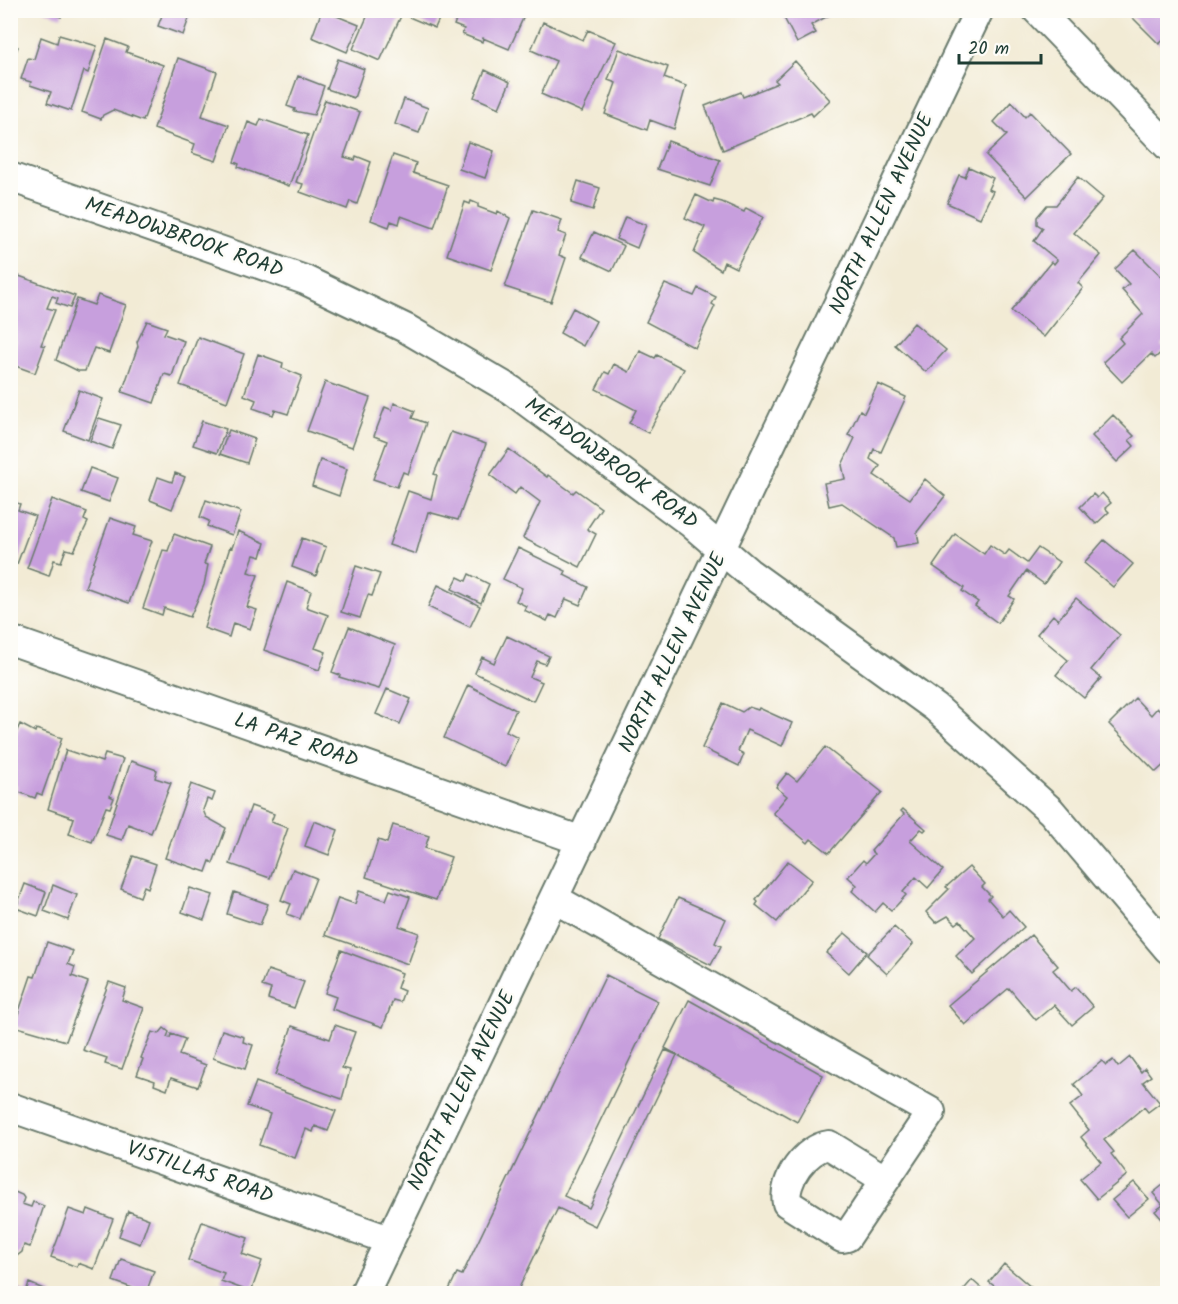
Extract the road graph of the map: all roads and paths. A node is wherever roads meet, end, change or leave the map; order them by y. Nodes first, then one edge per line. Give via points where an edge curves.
1 (979, 10) edge
2 (1037, 10) edge
3 (1167, 146) edge
4 (10, 177) edge
5 (723, 548) junction
6 (10, 640) edge
7 (582, 841) junction
8 (555, 899) junction
9 (1167, 949) edge
10 (10, 1107) edge
11 (884, 1179) dead end
12 (389, 1240) junction
13 (364, 1293) edge

1 - 5 street, NORTH ALLEN AVENUE
2 - 3 street
4 - 5 street, MEADOWBROOK ROAD via 305,280 406,329 511,390
5 - 7 street, NORTH ALLEN AVENUE
5 - 9 street, MEADOWBROOK ROAD via 748,572 936,708 1033,795
6 - 7 street, LA PAZ ROAD
7 - 8 street, NORTH ALLEN AVENUE
8 - 11 street via 930,1112
8 - 12 street, NORTH ALLEN AVENUE
10 - 12 street, VISTILLAS ROAD
12 - 13 street, NORTH ALLEN AVENUE

